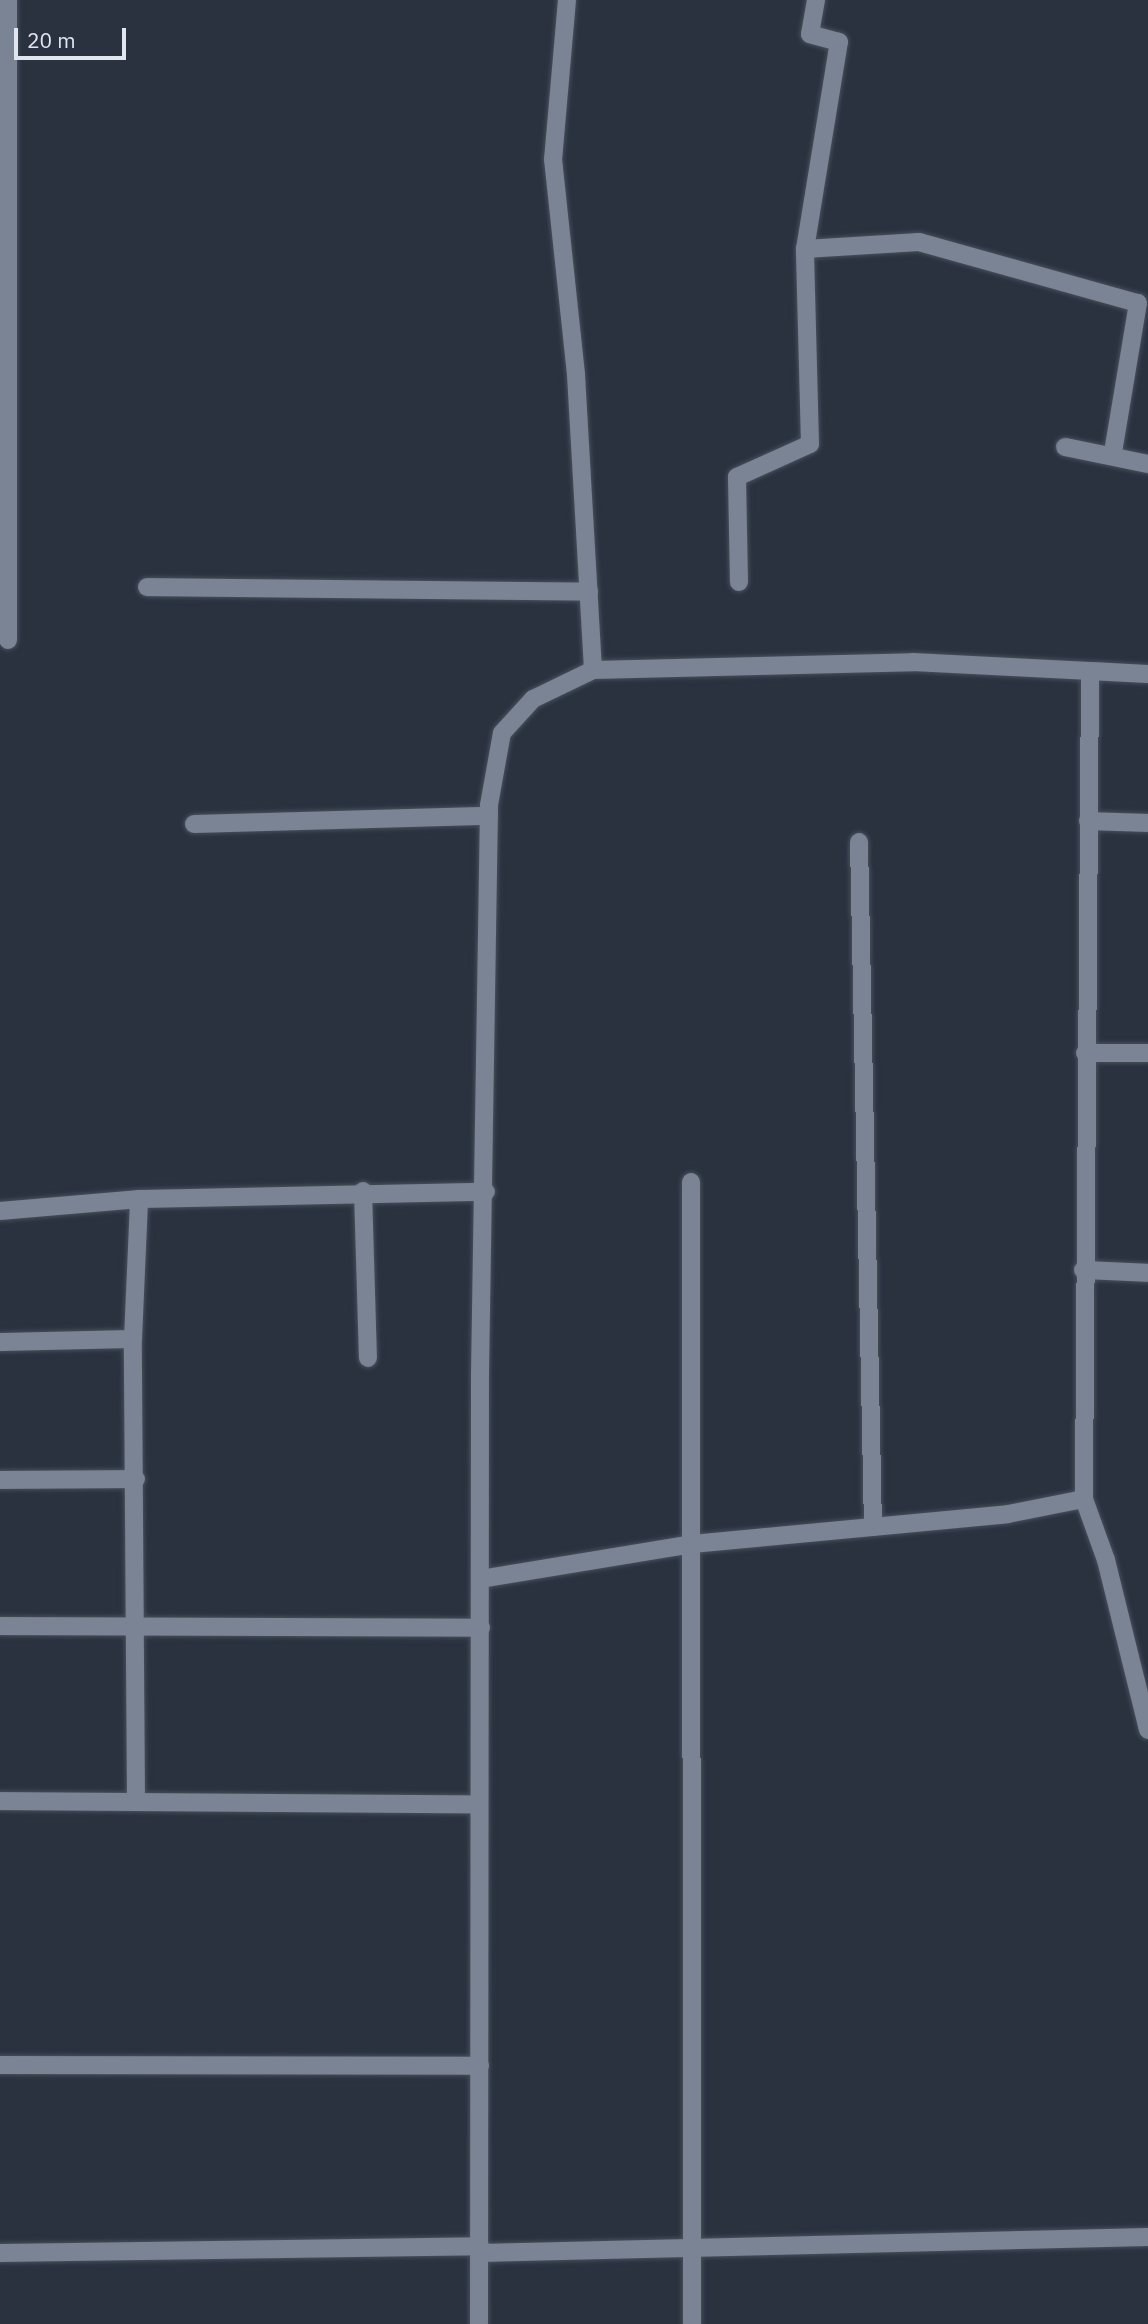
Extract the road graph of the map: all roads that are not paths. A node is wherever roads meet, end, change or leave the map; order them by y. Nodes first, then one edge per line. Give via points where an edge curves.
1 (8, 0) edge
2 (567, 0) edge
3 (816, 0) edge
4 (805, 249) junction
5 (1065, 447) dead end
6 (1112, 452) junction
7 (1148, 464) edge
8 (739, 582) dead end
9 (147, 587) dead end
10 (589, 592) junction
11 (8, 640) dead end
12 (593, 670) junction
13 (1090, 671) junction
14 (1148, 674) edge
15 (489, 817) junction
16 (1088, 821) junction
17 (1148, 823) edge
18 (194, 824) dead end
19 (859, 842) dead end
20 (1085, 1053) junction
21 (1148, 1053) edge
22 (691, 1182) dead end
23 (363, 1191) junction
24 (486, 1192) junction
25 (139, 1199) junction
26 (0, 1211) edge
27 (1083, 1270) junction
28 (1148, 1273) edge
29 (133, 1339) junction
30 (0, 1342) edge
31 (368, 1359) dead end
32 (136, 1479) junction
33 (0, 1480) edge
34 (1084, 1499) junction
35 (873, 1527) junction
36 (692, 1544) junction
37 (481, 1578) junction
38 (0, 1626) edge
39 (137, 1626) junction
40 (481, 1628) junction
41 (1148, 1730) edge
42 (0, 1801) edge
43 (136, 1802) junction
44 (478, 1804) junction
45 (0, 2065) edge
46 (480, 2066) junction
47 (1148, 2236) edge
48 (693, 2246) junction
49 (480, 2250) junction
50 (0, 2253) edge
51 (479, 2324) edge
52 (692, 2324) edge

1 - 11 street
2 - 10 street via 553,159 576,375
3 - 4 street via 810,34 839,42
4 - 6 street via 919,242 1138,303
4 - 8 street via 810,444 737,478
5 - 6 street
6 - 7 street
9 - 10 street
10 - 12 street
12 - 13 street via 913,662
12 - 15 street via 533,699 502,733
13 - 14 street
13 - 16 street
15 - 18 street
15 - 24 street
16 - 17 street
16 - 20 street
19 - 35 street
20 - 21 street
20 - 27 street
22 - 36 street
23 - 24 street
23 - 25 street
23 - 31 street
24 - 37 street
25 - 26 street
25 - 29 street
27 - 28 street
27 - 34 street
29 - 30 street
29 - 32 street
32 - 33 street
32 - 39 street
34 - 35 street
34 - 41 street via 1106,1560
35 - 36 street
36 - 37 street
36 - 48 street
37 - 40 street
38 - 39 street
39 - 40 street
39 - 43 street
40 - 44 street
42 - 43 street
43 - 44 street
44 - 46 street
45 - 46 street
46 - 49 street
47 - 48 street
48 - 49 street
48 - 52 street
49 - 50 street
49 - 51 street

